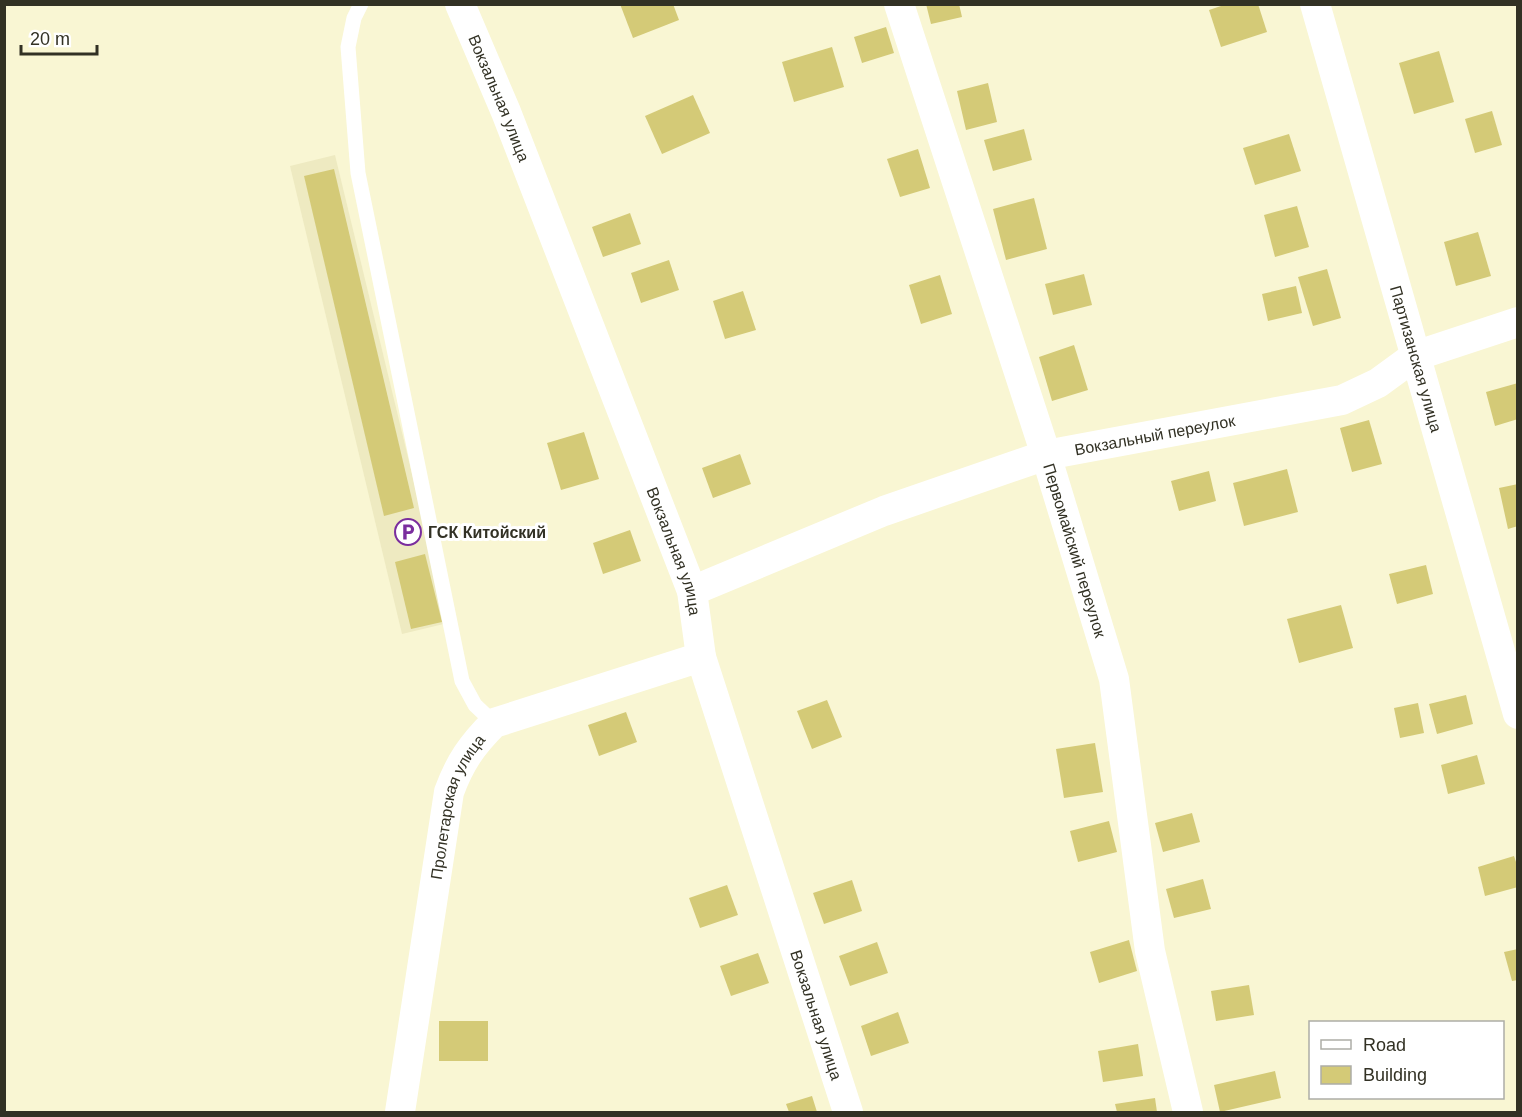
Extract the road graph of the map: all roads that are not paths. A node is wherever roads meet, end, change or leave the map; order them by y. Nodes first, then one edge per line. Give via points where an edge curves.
1 (361, 4) edge
2 (460, 4) edge
3 (899, 4) edge
4 (1315, 4) edge
5 (1518, 322) edge
6 (1415, 356) junction
7 (1046, 455) junction
8 (692, 591) junction
9 (701, 657) junction
10 (1516, 705) edge
11 (494, 723) junction
12 (400, 1113) edge
13 (848, 1113) edge
14 (1188, 1113) edge

1 - 11 lane via 348,47 358,173 462,681 475,705
2 - 8 street, Вокзальная улица via 506,112
3 - 7 street, Первомайский переулок
4 - 6 street, Партизанская улица
5 - 6 street, Вокзальный переулок
6 - 7 street, Вокзальный переулок via 1378,383 1342,400
6 - 10 street, Партизанская улица
7 - 8 street, Вокзальный переулок via 884,511
7 - 14 street, Первомайский переулок via 1114,679 1150,951
8 - 9 street, Вокзальная улица
9 - 11 street, Пролетарская улица
9 - 13 street, Вокзальная улица
11 - 12 street, Пролетарская улица via 459,766 449,792

